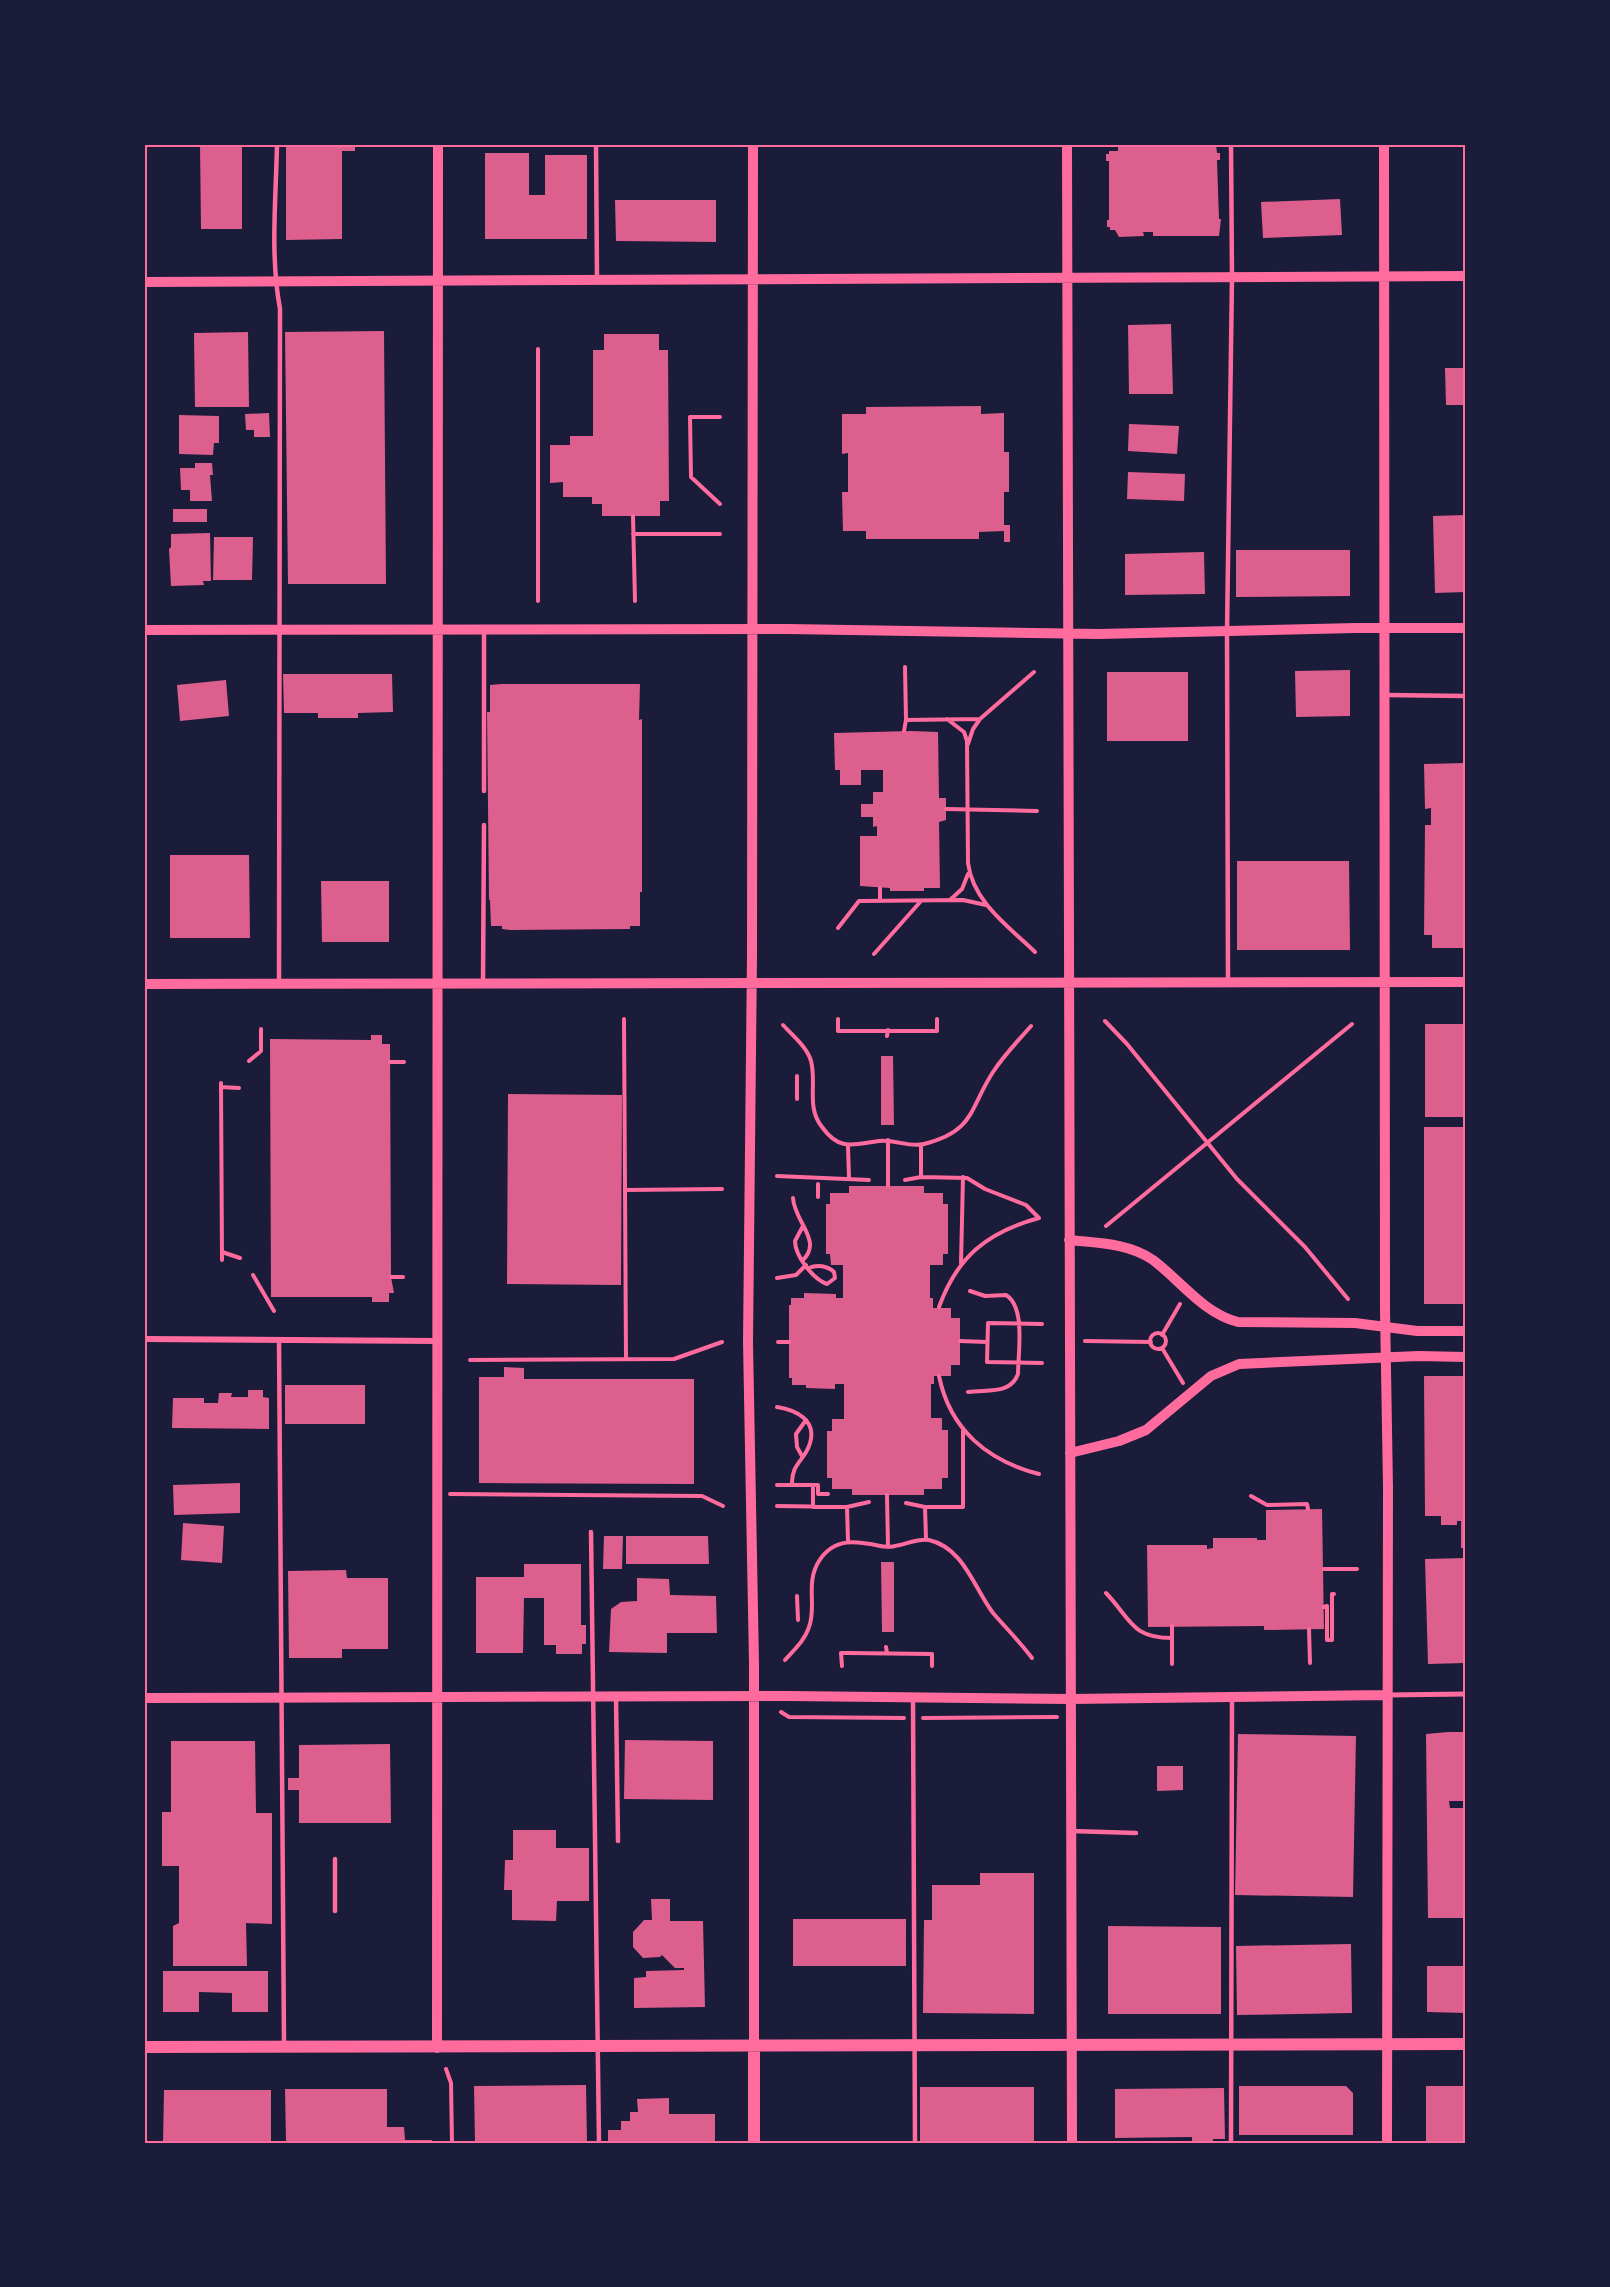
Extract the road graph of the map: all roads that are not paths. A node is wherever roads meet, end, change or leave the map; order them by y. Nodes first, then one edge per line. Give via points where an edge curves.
1 (277, 144) edge
2 (438, 144) edge
3 (596, 144) edge
4 (753, 144) edge
5 (1067, 144) edge
6 (1231, 144) edge
7 (1384, 144) edge
8 (1384, 276) junction
9 (1466, 276) edge
10 (1232, 277) junction
11 (1068, 278) junction
12 (753, 279) junction
13 (275, 280) junction
14 (438, 280) junction
15 (597, 280) junction
16 (144, 282) edge
17 (1384, 628) junction
18 (1466, 628) edge
19 (484, 629) junction
20 (753, 629) junction
21 (144, 630) edge
22 (279, 630) junction
23 (438, 630) junction
24 (1068, 633) junction
25 (1227, 633) junction
26 (1385, 695) junction
27 (1466, 696) edge
28 (484, 791) dead end
29 (484, 825) dead end
30 (1068, 982) junction
31 (1228, 982) junction
32 (1466, 982) edge
33 (438, 983) junction
34 (752, 983) junction
35 (1385, 983) junction
36 (144, 984) edge
37 (279, 984) junction
38 (483, 984) junction
39 (1069, 1240) junction
40 (1386, 1327) junction
41 (1466, 1331) edge
42 (144, 1339) edge
43 (279, 1340) junction
44 (437, 1341) junction
45 (1466, 1357) edge
46 (1386, 1358) junction
47 (1070, 1453) junction
48 (591, 1532) dead end
49 (1466, 1694) edge
50 (1386, 1695) junction
51 (754, 1696) junction
52 (437, 1697) junction
53 (594, 1697) junction
54 (616, 1697) junction
55 (1232, 1697) junction
56 (144, 1698) edge
57 (282, 1698) junction
58 (913, 1698) junction
59 (1070, 1700) junction
60 (1071, 1831) junction
61 (1136, 1833) dead end
62 (618, 1841) dead end
63 (335, 1859) dead end
64 (335, 1911) dead end
65 (1386, 2044) junction
66 (1466, 2044) edge
67 (1072, 2045) junction
68 (1231, 2045) junction
69 (754, 2046) junction
70 (914, 2046) junction
71 (144, 2047) edge
72 (284, 2047) junction
73 (598, 2047) junction
74 (437, 2048) junction
75 (599, 2143) edge
76 (754, 2143) edge
77 (915, 2143) edge
78 (1072, 2143) edge
79 (1231, 2143) edge
80 (1387, 2143) edge

1 - 13 lane
2 - 14 street
3 - 15 lane
4 - 12 street
5 - 11 street
6 - 10 lane
7 - 8 street
8 - 9 street
8 - 10 street
8 - 17 street
10 - 11 street
10 - 25 lane
11 - 12 street
11 - 24 street
12 - 15 street
12 - 20 street
13 - 14 street
13 - 16 street
13 - 22 lane via 280,309
14 - 15 street
14 - 23 street
17 - 18 street
17 - 25 street
17 - 26 street
19 - 20 street
19 - 23 street
19 - 28 lane
20 - 24 street
20 - 34 street
21 - 22 street
22 - 23 street
22 - 37 lane
23 - 33 street
24 - 25 street
24 - 30 street
25 - 31 lane
26 - 27 lane
26 - 35 street
29 - 38 lane
30 - 31 street
30 - 34 street
30 - 39 street
31 - 35 street
32 - 35 street
33 - 37 street
33 - 38 street
33 - 44 street
34 - 38 street
34 - 51 street via 748,1342
35 - 40 street
36 - 37 street
39 - 40 street via 1125,1247 1151,1259 1228,1320
39 - 47 street
40 - 41 street
40 - 46 street
42 - 43 street
43 - 44 street
43 - 57 lane
44 - 52 street
45 - 46 street
46 - 47 street via 1239,1365 1211,1376 1146,1430 1119,1442
46 - 50 street
47 - 59 street
48 - 53 lane
49 - 50 street
50 - 55 street
50 - 65 street
51 - 54 street
51 - 58 street
51 - 69 street
52 - 53 street
52 - 57 street
52 - 74 street
53 - 54 street
53 - 73 lane
54 - 62 lane
55 - 59 street
55 - 68 lane
56 - 57 street
57 - 72 lane
58 - 59 street
58 - 70 lane
59 - 60 street
60 - 61 lane
60 - 67 street
63 - 64 lane
65 - 66 main road
65 - 68 main road
65 - 80 street
67 - 68 main road
67 - 70 main road
67 - 78 street
68 - 79 lane
69 - 70 main road
69 - 73 main road
69 - 76 main road
70 - 77 lane
71 - 72 main road
72 - 74 main road
73 - 74 main road
73 - 75 lane

